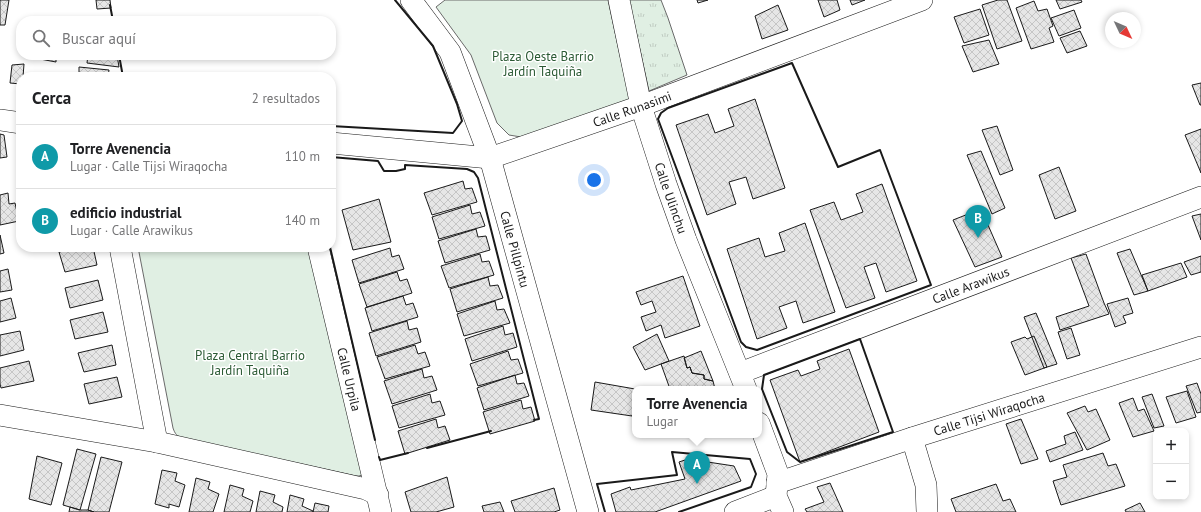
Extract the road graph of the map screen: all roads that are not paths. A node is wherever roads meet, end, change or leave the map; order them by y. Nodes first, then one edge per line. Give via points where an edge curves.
1 (411, 0) edge
2 (619, 0) edge
3 (922, 0) edge
4 (641, 106) junction
5 (0, 120) edge
6 (16, 122) edge
7 (336, 143) edge
8 (490, 158) junction
9 (1201, 197) edge
10 (121, 252) edge
11 (319, 252) edge
12 (1201, 347) edge
13 (743, 381) edge
14 (0, 415) edge
15 (762, 431) edge
16 (912, 438) junction
17 (157, 442) junction
18 (779, 497) edge
19 (379, 503) edge
20 (588, 512) edge
21 (735, 512) edge
22 (927, 512) edge

1 - 8 street, Calle Pillpintu via 450,52
2 - 4 street, Calle Ulinchu
3 - 4 street, Calle Runasimi
4 - 8 street, Calle Runasimi
4 - 13 street, Calle Ulinchu via 684,233
5 - 6 street
7 - 8 street, Calle Runasimi
8 - 20 street, Calle Pillpintu
9 - 13 street, Calle Arawikus
10 - 17 street
11 - 19 street, Calle Urpila
12 - 16 street, Calle Tijsi Wiraqocha
14 - 17 street
15 - 18 street via 778,474
16 - 18 street, Calle Tijsi Wiraqocha
16 - 22 street via 926,485
17 - 19 street via 366,489
18 - 21 street, Calle Tijsi Wiraqocha

